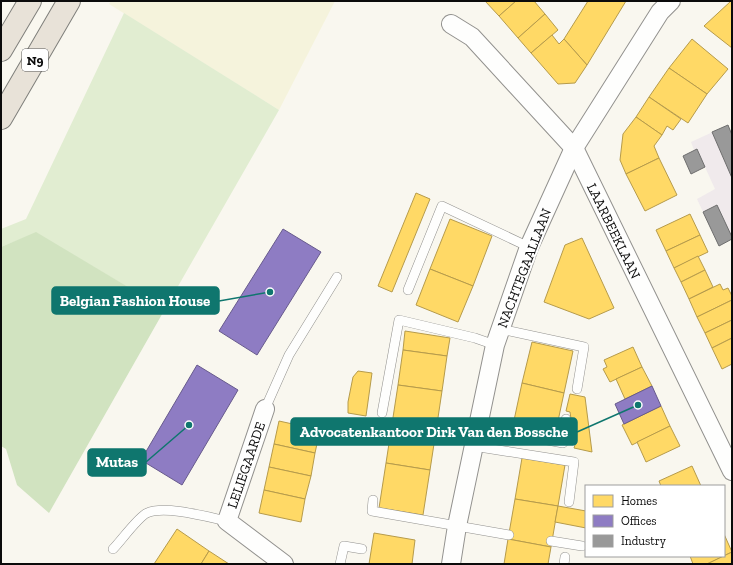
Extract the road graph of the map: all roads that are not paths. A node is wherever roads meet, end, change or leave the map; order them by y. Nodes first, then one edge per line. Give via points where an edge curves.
1 (30, 1) edge
2 (69, 1) edge
3 (671, 1) edge
4 (451, 24) dead end
5 (1, 50) edge
6 (1, 118) edge
7 (574, 148) junction
8 (529, 247) junction
9 (338, 277) dead end
10 (408, 290) dead end
11 (497, 337) junction
12 (577, 389) dead end
13 (265, 409) joint
14 (382, 413) dead end
15 (566, 419) dead end
16 (477, 427) junction
17 (473, 446) junction
18 (732, 471) edge
19 (373, 500) dead end
20 (569, 502) dead end
21 (227, 521) junction
22 (457, 526) junction
23 (509, 535) dead end
24 (551, 541) dead end
25 (582, 546) dead end
26 (114, 549) dead end
27 (362, 549) dead end
28 (284, 564) edge
29 (340, 564) edge
30 (451, 564) edge

1 - 5 highway, N9
2 - 6 highway, N9
3 - 7 street, NACHTEGAALLAAN via 660,12
4 - 7 street, LAARBEEKLAAN via 472,37
7 - 8 street, NACHTEGAALLAAN
7 - 18 street, LAARBEEKLAAN
8 - 10 lane via 442,206
8 - 11 street, NACHTEGAALLAAN
9 - 13 lane via 289,355
11 - 12 lane via 584,346
11 - 14 lane via 475,338 399,320
11 - 16 street, NACHTEGAALLAAN
13 - 21 street, LELIEGAARDE
15 - 16 lane via 563,443
16 - 17 street, NACHTEGAALLAAN
17 - 20 lane via 574,462
17 - 22 street, NACHTEGAALLAAN
19 - 22 lane via 372,511
21 - 26 lane via 173,511 147,513
21 - 28 street, LELIEGAARDE
22 - 23 lane
22 - 30 street, NACHTEGAALLAAN
24 - 25 lane
27 - 29 lane via 344,546

